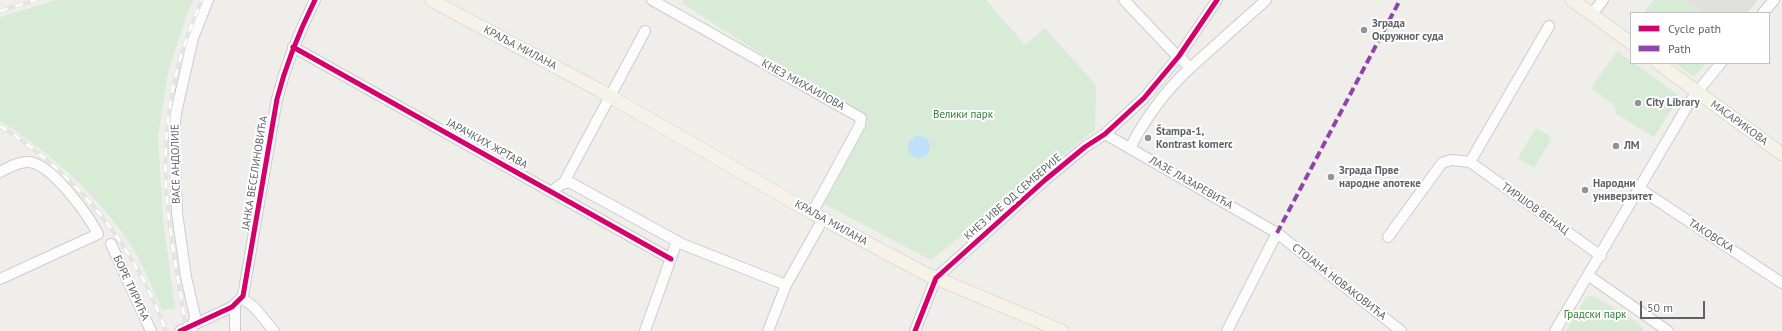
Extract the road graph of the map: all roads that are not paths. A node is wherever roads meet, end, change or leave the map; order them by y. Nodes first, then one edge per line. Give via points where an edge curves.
1 (208, 0) edge
2 (315, 0) edge
3 (432, 0) edge
4 (652, 0) edge
5 (1124, 0) edge
6 (1217, 0) edge
7 (1266, 0) edge
8 (1572, 0) edge
9 (1603, 0) edge
10 (1774, 0) edge
11 (1764, 12) edge
12 (1592, 14) junction
13 (1549, 26) dead end
14 (645, 31) dead end
15 (1630, 42) edge
16 (293, 47) junction
17 (1179, 56) junction
18 (1659, 64) edge
19 (1720, 64) edge
20 (1190, 68) junction
21 (1696, 92) junction
22 (610, 97) junction
23 (1105, 134) junction
24 (1130, 148) junction
25 (1782, 154) edge
26 (1474, 165) junction
27 (0, 172) edge
28 (563, 184) junction
29 (1640, 189) junction
30 (553, 192) junction
31 (818, 216) junction
32 (1277, 233) junction
33 (1388, 237) dead end
34 (677, 241) junction
35 (111, 244) dead end
36 (1601, 256) junction
37 (671, 259) junction
38 (1589, 276) junction
39 (936, 278) junction
40 (0, 279) edge
41 (1782, 283) edge
42 (786, 285) junction
43 (238, 301) junction
44 (192, 328) edge
45 (1662, 329) edge
46 (151, 331) edge
47 (180, 331) edge
48 (235, 331) edge
49 (274, 331) edge
50 (645, 331) edge
51 (768, 331) edge
52 (915, 331) edge
53 (1062, 331) edge
54 (1227, 331) edge
55 (1401, 331) edge
56 (1555, 331) edge

1 - 44 street, ВАСЕ АНДОЛИЈЕ via 191,44 176,113 174,136 177,213 186,277 195,316
2 - 16 street, ЈАНКА ВЕСЕЛИНОВИЋА
3 - 22 main road, КРАЉА МИЛАНА
4 - 31 street, КНЕЗ МИХАИЛОВА via 860,118 860,125
5 - 17 street
6 - 17 street, КНЕЗ ИВЕ ОД СЕМБЕРИЈЕ
7 - 20 street
8 - 12 main road
9 - 12 street
10 - 11 street
12 - 15 main road
13 - 26 street
14 - 22 street
16 - 30 street, ЈАРАЧКИХ ЖРТАВА
16 - 43 street, ЈАНКА ВЕСЕЛИНОВИЋА via 283,74 278,99 246,285
17 - 20 street
17 - 23 street, КНЕЗ ИВЕ ОД СЕМБЕРИЈЕ via 1153,88
18 - 21 main road, МАСАРИКОВА
19 - 21 street
20 - 24 street via 1173,83 1155,105
21 - 25 main road, МАСАРИКОВА
21 - 29 street
22 - 28 street
22 - 31 main road, КРАЉА МИЛАНА
23 - 24 street, ЛАЗЕ ЛАЗАРЕВИЋА
23 - 39 street, КНЕЗ ИВЕ ОД СЕМБЕРИЈЕ via 1084,147 1045,180
24 - 32 street, ЛАЗЕ ЛАЗАРЕВИЋА
26 - 33 street, ТИРШОВ ВЕНАЦ via 1451,160 1442,164
26 - 36 street, ТИРШОВ ВЕНАЦ
27 - 40 street via 27,162 38,165 67,190 98,234
28 - 30 street
28 - 34 street via 568,182 576,185
29 - 36 street
29 - 41 street, ТАКОВСКА
30 - 37 street, ЈАРАЧКИХ ЖРТАВА
31 - 39 main road, КРАЉА МИЛАНА
31 - 42 street
32 - 54 street
32 - 55 street, СТОЈАНА НОВАКОВИЋА
34 - 37 street
34 - 42 street
35 - 46 street, БОРЕ ТИРИЋА
36 - 38 street
37 - 50 street
38 - 45 street
38 - 56 street
39 - 52 street
39 - 53 main road, КРАЉА МИЛАНА
42 - 51 street
43 - 44 street
43 - 48 street
43 - 49 street via 254,307
44 - 47 street

